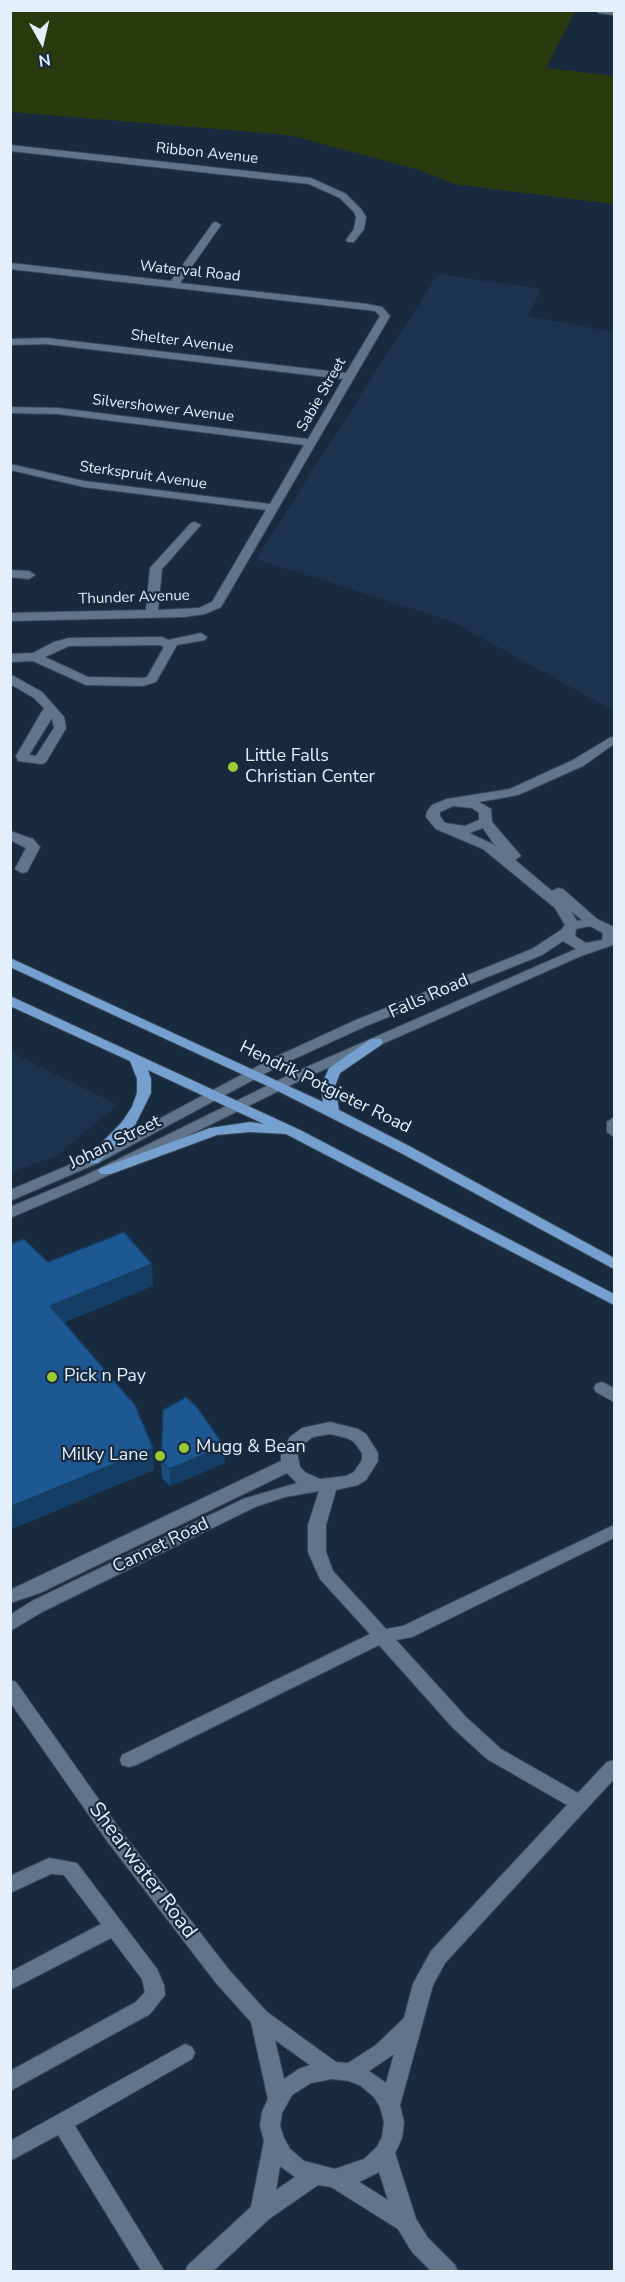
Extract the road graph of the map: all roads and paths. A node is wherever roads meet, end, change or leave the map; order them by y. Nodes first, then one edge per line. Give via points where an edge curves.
1 (601, 12) edge
2 (615, 13) edge
3 (10, 148) edge
4 (216, 225) dead end
5 (351, 240) dead end
6 (10, 266) edge
7 (173, 285) junction
8 (367, 307) joint
9 (10, 342) edge
10 (350, 376) junction
11 (10, 410) edge
12 (311, 443) junction
13 (10, 467) edge
14 (273, 508) junction
15 (195, 525) dead end
16 (10, 573) edge
17 (29, 575) dead end
18 (152, 613) junction
19 (10, 616) edge
20 (201, 637) dead end
21 (170, 643) junction
22 (34, 657) junction
23 (10, 658) edge
24 (10, 678) edge
25 (50, 708) dead end
26 (613, 741) edge
27 (615, 755) edge
28 (578, 764) junction
29 (513, 792) junction
30 (461, 801) junction
31 (486, 819) junction
32 (449, 829) junction
33 (10, 836) edge
34 (22, 869) dead end
35 (607, 927) edge
36 (570, 929) junction
37 (605, 946) edge
38 (10, 962) edge
39 (472, 978) junction
40 (489, 992) junction
41 (10, 1000) edge
42 (376, 1042) junction
43 (136, 1059) junction
44 (252, 1074) junction
45 (279, 1086) junction
46 (213, 1095) junction
47 (236, 1105) junction
48 (332, 1113) junction
49 (615, 1122) edge
50 (615, 1132) edge
51 (296, 1133) junction
52 (93, 1160) junction
53 (106, 1171) junction
54 (10, 1196) edge
55 (10, 1213) edge
56 (615, 1264) edge
57 (615, 1300) edge
58 (290, 1464) junction
59 (324, 1485) junction
60 (615, 1531) edge
61 (10, 1596) edge
62 (10, 1624) edge
63 (382, 1636) junction
64 (10, 1687) edge
65 (10, 1708) edge
66 (31, 1719) junction
67 (129, 1760) dead end
68 (615, 1767) edge
69 (579, 1803) junction
70 (10, 1885) edge
71 (113, 1927) junction
72 (10, 1982) edge
73 (260, 2018) junction
74 (412, 2023) junction
75 (184, 2053) dead end
76 (341, 2071) junction
77 (10, 2082) edge
78 (278, 2098) junction
79 (390, 2105) junction
80 (62, 2123) junction
81 (274, 2141) junction
82 (10, 2152) edge
83 (384, 2153) junction
84 (325, 2176) junction
85 (261, 2212) junction
86 (406, 2222) junction
87 (154, 2271) edge
88 (196, 2271) edge
89 (447, 2271) edge

1 - 2 street
3 - 5 street, Ribbon Avenue via 311,181 343,196 358,211 359,229
4 - 7 street
6 - 7 street, Waterval Road
7 - 8 street, Waterval Road
8 - 10 street, Sabie Street via 378,309 385,316
9 - 10 street, Shelter Avenue via 46,341
10 - 12 street, Sabie Street
11 - 12 street, Silvershower Avenue via 58,411
12 - 14 street, Sabie Street
13 - 14 street, Sterkspruit Avenue via 84,484
14 - 18 street, Thunder Avenue via 217,604 201,611
15 - 18 street via 156,568
16 - 17 street
18 - 19 street, Thunder Avenue
20 - 21 street
21 - 22 street via 69,642
21 - 22 street via 152,679 143,682 86,681
22 - 23 street
24 - 25 street via 38,695
26 - 28 street
27 - 28 street
28 - 29 street
29 - 30 street
29 - 31 street
30 - 31 street via 482,808
30 - 32 street via 444,804 434,812 436,822
31 - 32 street via 474,829
31 - 35 street via 498,840 520,861
32 - 36 street via 488,846 512,864 560,905 568,916
33 - 34 street via 33,847
35 - 36 street
35 - 37 street via 611,939
36 - 37 street via 568,938 576,945
36 - 39 street, Falls Road via 537,951
37 - 40 street, Falls Road via 576,953
38 - 44 main road, Hendrik Potgieter Road
39 - 40 street
39 - 44 street, Falls Road via 361,1023
40 - 42 street, Falls Road
41 - 43 main road
42 - 45 street, Falls Road
42 - 48 main road via 334,1071 328,1086
43 - 46 main road
43 - 52 main road via 144,1079 140,1107
44 - 45 main road, Hendrik Potgieter Road
44 - 46 street, Falls Road
45 - 47 street, Falls Road
45 - 48 main road, Hendrik Potgieter Road
46 - 47 main road
46 - 52 street, Johan Street
47 - 51 main road
47 - 53 street, Johan Street
48 - 56 main road, Hendrik Potgieter Road
49 - 50 street
51 - 53 main road via 250,1127 215,1131
51 - 57 main road
52 - 54 street, Johan Street
53 - 55 street, Johan Street
58 - 59 street via 300,1477
58 - 59 street via 292,1446 308,1432 330,1428 360,1438 370,1453 366,1469 352,1481
58 - 61 street, Cannet Road
59 - 62 street, Cannet Road via 283,1491 249,1503 38,1606
59 - 63 street via 317,1552 326,1574
60 - 63 street via 406,1632
63 - 67 street
63 - 69 street via 460,1723 494,1754
64 - 66 street, Shearwater Road
65 - 66 street, Shearwater Road
66 - 73 street, Shearwater Road via 121,1845 223,1977
68 - 69 street
69 - 74 street via 438,1957 423,1984
70 - 71 street via 50,1866 70,1868
71 - 72 street
71 - 77 street via 150,1975 155,1995 151,2001
73 - 76 street, Shearwater Road
73 - 78 street, Shearwater Road
74 - 76 street via 383,2052
74 - 79 street
75 - 80 street
76 - 78 street via 312,2073 295,2081
76 - 79 street via 368,2080
78 - 81 street via 270,2127
79 - 83 street via 394,2122 392,2138
80 - 82 street
80 - 87 street
81 - 84 street via 297,2168
81 - 85 street
83 - 84 street via 371,2166 354,2174
83 - 86 street
84 - 85 street
84 - 86 street
85 - 88 street
86 - 89 street via 420,2245

